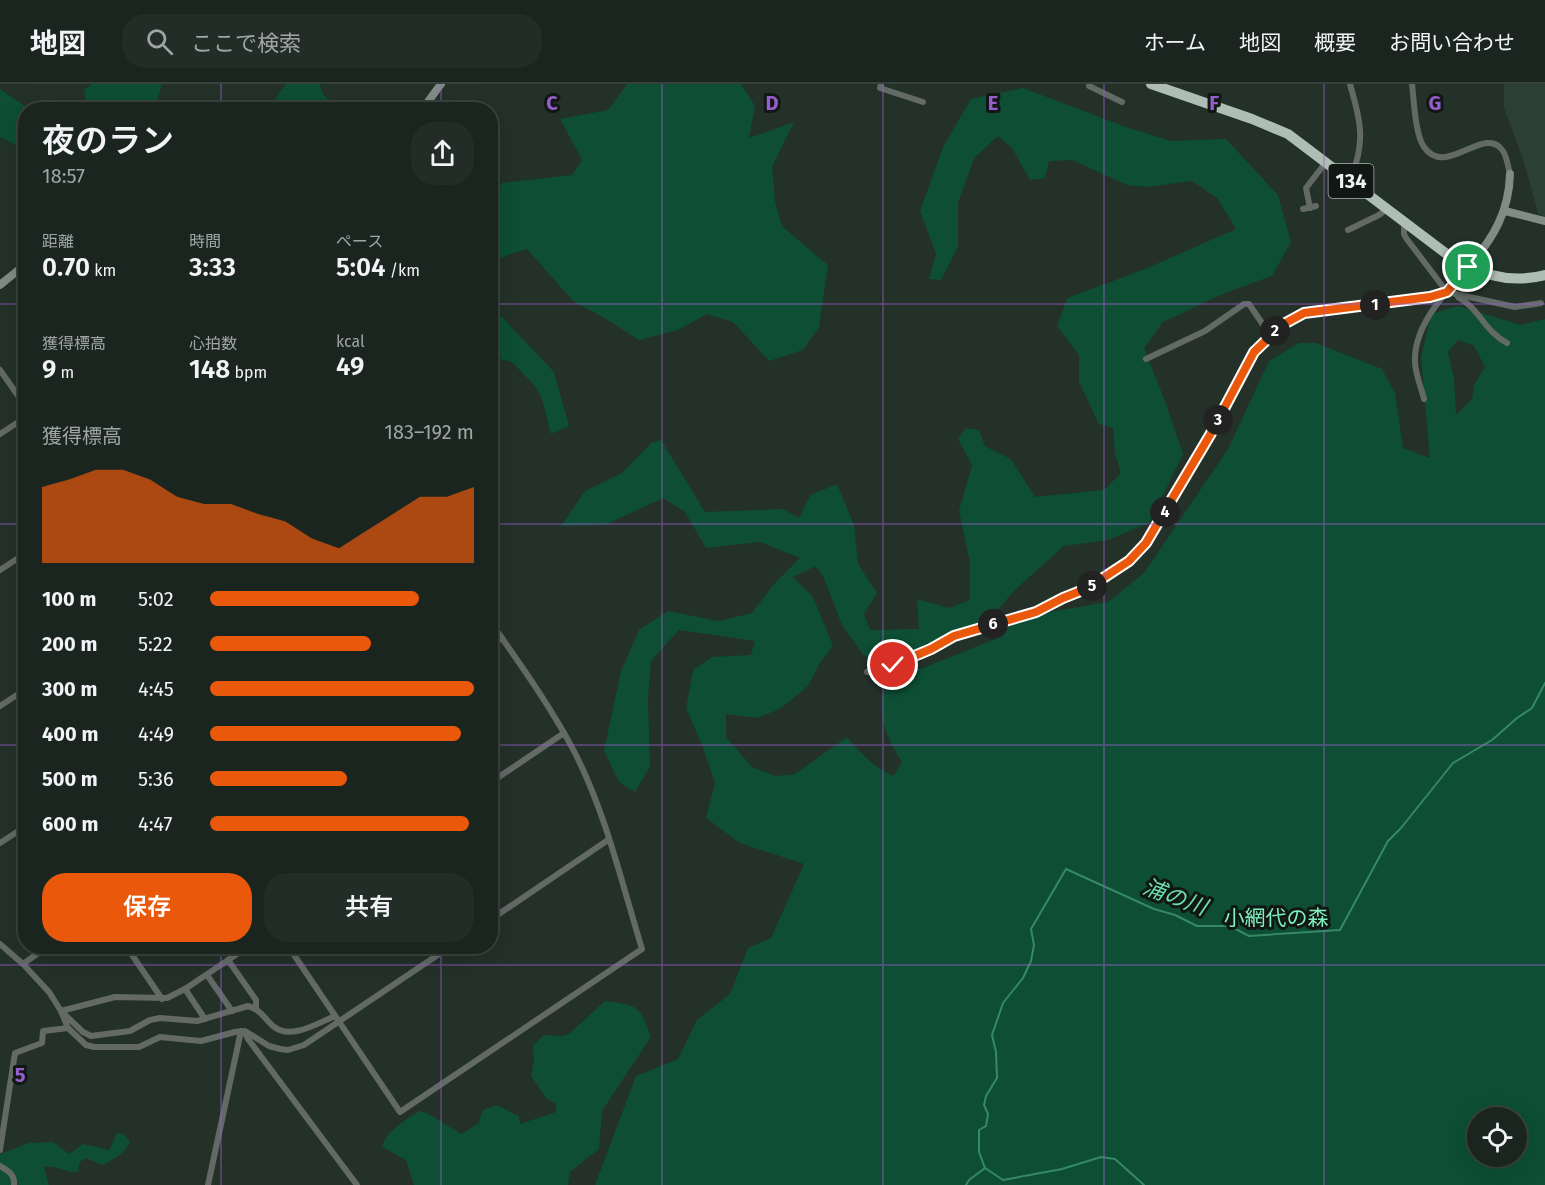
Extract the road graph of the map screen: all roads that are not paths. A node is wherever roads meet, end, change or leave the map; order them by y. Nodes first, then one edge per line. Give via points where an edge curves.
1 (441, 84) edge
2 (881, 84) edge
3 (1090, 84) edge
4 (1151, 84) edge
5 (1350, 84) edge
6 (1412, 84) edge
7 (428, 102) edge
8 (923, 102) dead end
9 (1122, 102) dead end
10 (1326, 162) junction
11 (1510, 174) joint
12 (1350, 181) junction
13 (1310, 208) dead end
14 (1387, 209) junction
15 (1505, 211) junction
16 (1545, 221) edge
17 (1404, 222) junction
18 (1348, 230) dead end
19 (1468, 267) junction
20 (18, 270) edge
21 (1545, 275) edge
22 (0, 285) edge
23 (1449, 293) junction
24 (1541, 303) dead end
25 (1270, 335) junction
26 (1507, 343) dead end
27 (1146, 358) dead end
28 (0, 369) edge
29 (18, 395) edge
30 (1424, 399) dead end
31 (18, 422) edge
32 (0, 434) edge
33 (18, 558) edge
34 (0, 570) edge
35 (498, 632) edge
36 (502, 638) junction
37 (498, 641) edge
38 (867, 672) dead end
39 (18, 694) edge
40 (0, 706) edge
41 (564, 733) junction
42 (498, 778) edge
43 (18, 831) edge
44 (0, 834) edge
45 (608, 840) junction
46 (2, 842) edge
47 (498, 915) edge
48 (0, 944) edge
49 (37, 954) edge
50 (131, 954) edge
51 (237, 954) edge
52 (293, 954) edge
53 (439, 954) edge
54 (228, 960) junction
55 (23, 964) junction
56 (207, 975) junction
57 (185, 989) junction
58 (162, 999) junction
59 (256, 1008) junction
60 (61, 1011) junction
61 (232, 1011) junction
62 (206, 1019) junction
63 (337, 1019) junction
64 (68, 1028) junction
65 (243, 1031) junction
66 (0, 1150) edge
67 (0, 1166) edge
68 (14, 1185) edge
69 (208, 1185) edge
70 (357, 1185) edge

1 - 7 street
2 - 8 street via 880,88
3 - 9 street
4 - 10 highway, 134 via 1270,126 1302,143
5 - 12 street via 1361,132 1360,152
6 - 11 street via 1425,149 1443,158 1487,143 1497,145 1504,152
10 - 12 highway, 134
10 - 13 street via 1306,188
11 - 15 street
12 - 14 highway, 134
14 - 17 highway, 134
14 - 18 street
15 - 16 street
15 - 19 street via 1496,232
17 - 19 highway, 134
17 - 23 street via 1406,238
19 - 21 highway, 134 via 1503,278
19 - 23 street
20 - 22 street
23 - 24 street via 1515,307
23 - 25 street via 1304,313
23 - 26 street via 1474,309 1495,337
23 - 30 street via 1424,325 1416,349 1417,381
25 - 27 street via 1249,304 1244,304 1205,331
25 - 38 street via 1249,359 1206,443 1146,543 1129,561 1094,585 1036,612 954,636 884,670
28 - 29 street
31 - 32 street
33 - 34 street
35 - 36 street
36 - 37 street
36 - 41 street
39 - 40 street
41 - 42 street
41 - 45 street via 584,773
43 - 46 street
44 - 46 street
45 - 47 street
45 - 63 street via 642,949 400,1112
48 - 55 street
49 - 55 street
50 - 58 street
51 - 54 street
52 - 63 street
53 - 63 street
54 - 56 street
54 - 59 street via 256,1000
55 - 60 street
56 - 57 street
56 - 61 street
57 - 58 street
57 - 62 street
58 - 60 street via 115,997
59 - 61 street
59 - 63 street via 283,1032
60 - 62 street via 91,1036 130,1031 160,1018
60 - 64 street
61 - 62 street
63 - 65 street via 304,1046 288,1050 269,1046
64 - 65 street via 86,1045 104,1048 139,1047 160,1037 201,1041
64 - 66 street via 43,1031 42,1043 15,1053
65 - 69 street
65 - 70 street
67 - 68 street via 12,1174

